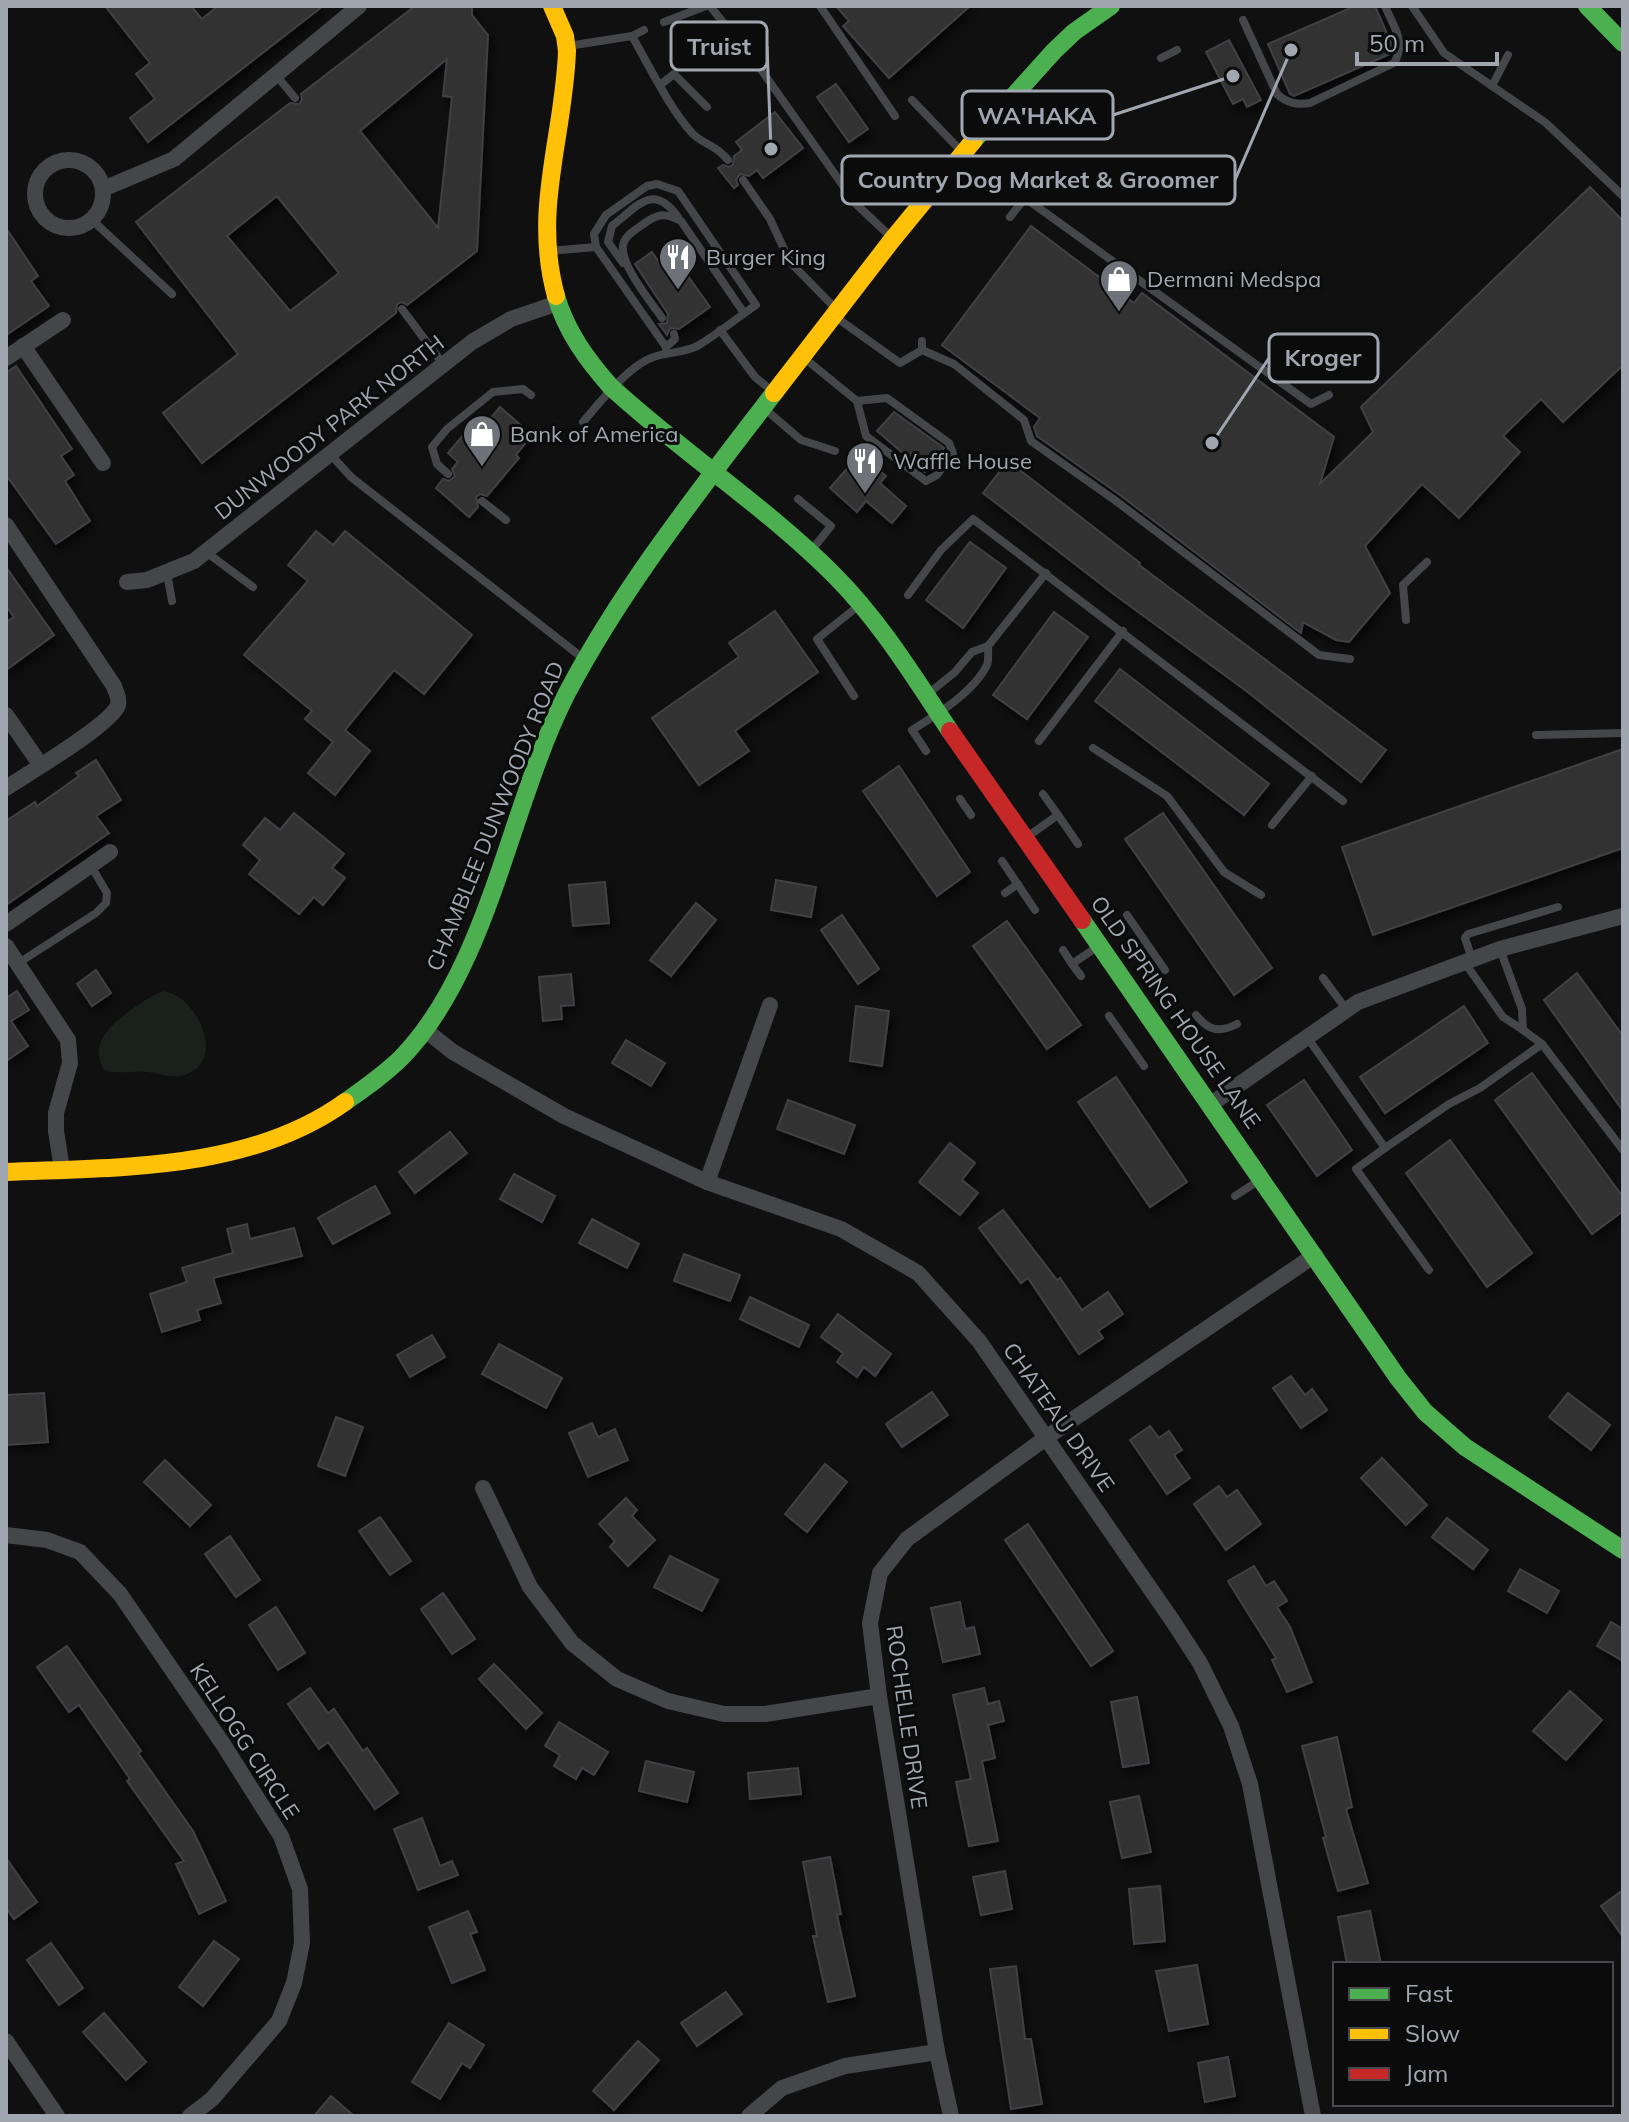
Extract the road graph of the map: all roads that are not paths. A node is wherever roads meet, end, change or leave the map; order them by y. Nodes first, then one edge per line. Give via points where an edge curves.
1 (359, 6) edge
2 (552, 6) edge
3 (708, 6) edge
4 (820, 6) edge
5 (1385, 6) edge
6 (1412, 6) edge
7 (1587, 6) edge
8 (1101, 9) edge
9 (1243, 20) dead end
10 (664, 22) dead end
11 (644, 30) dead end
12 (632, 36) junction
13 (1623, 43) edge
14 (567, 46) junction
15 (1177, 50) dead end
16 (1508, 55) dead end
17 (1161, 58) dead end
18 (276, 75) junction
19 (660, 85) junction
20 (1492, 86) junction
21 (295, 98) dead end
22 (912, 100) dead end
23 (707, 107) dead end
24 (895, 116) dead end
25 (963, 153) junction
26 (728, 160) dead end
27 (743, 180) dead end
28 (103, 189) junction
29 (1623, 196) edge
30 (1025, 198) junction
31 (1010, 217) dead end
32 (92, 220) junction
33 (681, 221) junction
34 (892, 238) junction
35 (596, 247) junction
36 (546, 251) junction
37 (635, 278) junction
38 (172, 294) dead end
39 (558, 303) junction
40 (402, 309) dead end
41 (744, 313) junction
42 (835, 313) junction
43 (662, 318) dead end
44 (63, 320) dead end
45 (720, 330) junction
46 (674, 334) dead end
47 (23, 346) junction
48 (666, 350) junction
49 (802, 356) junction
50 (6, 358) edge
51 (443, 364) junction
52 (612, 390) junction
53 (531, 395) dead end
54 (1329, 395) dead end
55 (769, 400) junction
56 (857, 401) junction
57 (583, 422) dead end
58 (835, 451) dead end
59 (331, 455) junction
60 (103, 463) dead end
61 (715, 472) junction
62 (448, 474) dead end
63 (798, 499) dead end
64 (482, 501) dead end
65 (506, 520) dead end
66 (6, 525) edge
67 (206, 552) junction
68 (810, 552) junction
69 (1427, 562) dead end
70 (167, 573) junction
71 (1046, 573) junction
72 (127, 582) dead end
73 (253, 587) dead end
74 (908, 595) dead end
75 (172, 601) dead end
76 (861, 604) junction
77 (1406, 620) dead end
78 (1123, 631) junction
79 (988, 646) junction
80 (1350, 659) dead end
81 (585, 660) junction
82 (927, 695) junction
83 (854, 696) dead end
84 (939, 714) junction
85 (6, 715) edge
86 (1623, 733) edge
87 (1536, 735) dead end
88 (1039, 741) dead end
89 (1093, 748) dead end
90 (926, 751) dead end
91 (40, 764) junction
92 (1312, 776) junction
93 (6, 788) edge
94 (1043, 794) dead end
95 (960, 799) dead end
96 (1343, 801) dead end
97 (971, 815) dead end
98 (1058, 815) junction
99 (1272, 825) dead end
100 (1027, 837) junction
101 (1078, 844) dead end
102 (110, 852) dead end
103 (1002, 861) dead end
104 (91, 866) junction
105 (1018, 884) junction
106 (1005, 893) dead end
107 (1261, 895) dead end
108 (1558, 907) dead end
109 (1035, 910) dead end
110 (1127, 915) dead end
111 (1623, 916) edge
112 (6, 924) edge
113 (1100, 944) junction
114 (6, 946) edge
115 (1500, 949) junction
116 (1063, 950) dead end
117 (1468, 961) junction
118 (17, 964) junction
119 (1072, 964) junction
120 (1165, 970) dead end
121 (1081, 976) dead end
122 (1323, 978) dead end
123 (770, 1005) dead end
124 (1346, 1009) junction
125 (1196, 1015) dead end
126 (1109, 1016) dead end
127 (1237, 1024) dead end
128 (425, 1030) junction
129 (1523, 1030) junction
130 (1307, 1037) junction
131 (1542, 1044) junction
132 (1144, 1066) dead end
133 (1211, 1104) junction
134 (1385, 1148) junction
135 (1622, 1148) edge
136 (62, 1169) junction
137 (6, 1172) edge
138 (1261, 1178) junction
139 (707, 1182) junction
140 (1235, 1196) dead end
141 (1315, 1255) junction
142 (1429, 1270) dead end
143 (1047, 1437) junction
144 (483, 1488) dead end
145 (6, 1535) edge
146 (1623, 1550) edge
147 (879, 1696) junction
148 (6, 2041) edge
149 (937, 2052) junction
150 (57, 2116) edge
151 (190, 2116) edge
152 (749, 2116) edge
153 (951, 2116) edge
154 (1313, 2116) edge

1 - 18 street
2 - 14 main road
3 - 10 lane
3 - 34 lane via 762,71 856,204
4 - 24 lane
5 - 9 lane via 1400,38 1394,63 1298,105 1277,94
6 - 20 lane via 1444,53
7 - 13 main road
8 - 25 main road, CHAMBLEE DUNWOODY ROAD via 996,112
11 - 12 lane
12 - 14 lane
12 - 19 lane
14 - 36 main road, OLD SPRING HOUSE LANE
15 - 17 lane
16 - 20 lane
18 - 21 lane
18 - 28 street via 174,159
19 - 23 lane via 674,74
19 - 26 lane via 694,136 718,148
20 - 29 lane via 1546,123
22 - 25 lane
25 - 30 lane
25 - 34 main road, CHAMBLEE DUNWOODY ROAD
27 - 42 lane via 770,219 790,262
28 - 32 street
28 - 32 street via 93,169 72,160 51,165 37,183 37,205 51,223 72,228
30 - 31 lane
30 - 54 lane via 1311,404
32 - 38 lane
33 - 37 lane via 655,215 628,235 623,258
33 - 37 lane via 669,204 652,198 612,226 608,242
33 - 41 lane
34 - 42 main road, CHAMBLEE DUNWOODY ROAD
35 - 36 lane
35 - 41 lane via 594,234 606,215 647,186 667,185 678,191 756,305
35 - 48 lane
36 - 39 main road, OLD SPRING HOUSE LANE
37 - 43 lane
39 - 51 street, DUNWOODY PARK NORTH via 495,327
39 - 52 main road, OLD SPRING HOUSE LANE via 586,360
40 - 51 lane
41 - 45 lane
42 - 49 main road, CHAMBLEE DUNWOODY ROAD
42 - 80 lane via 900,363 922,345 954,364 1024,420 1031,441 1319,655
44 - 47 street
45 - 48 lane via 683,353
45 - 55 lane
46 - 48 lane
47 - 50 street
47 - 60 street
48 - 52 lane
49 - 55 main road, CHAMBLEE DUNWOODY ROAD
49 - 56 lane
51 - 59 street, DUNWOODY PARK NORTH
52 - 57 lane
52 - 61 main road, OLD SPRING HOUSE LANE
53 - 62 lane via 523,389 493,392 447,429 432,447 437,464
55 - 58 lane via 801,440
55 - 61 main road, CHAMBLEE DUNWOODY ROAD
56 - 56 lane via 866,436 926,481 953,453 949,443 887,398
59 - 67 street, DUNWOODY PARK NORTH
59 - 81 lane via 363,486
61 - 68 main road, OLD SPRING HOUSE LANE
61 - 81 main road, CHAMBLEE DUNWOODY ROAD
63 - 68 lane via 831,526
64 - 65 lane
66 - 91 street via 119,699 103,723
67 - 70 street, DUNWOODY PARK NORTH
67 - 73 lane
68 - 76 main road, OLD SPRING HOUSE LANE
69 - 77 lane via 1403,585
70 - 72 street, DUNWOODY PARK NORTH
70 - 75 lane
71 - 74 lane via 973,519 941,550
71 - 78 lane
71 - 79 lane
76 - 82 main road, OLD SPRING HOUSE LANE
76 - 83 lane via 817,639
78 - 88 lane
78 - 92 lane
79 - 82 lane via 972,652
79 - 84 lane via 988,664
81 - 128 main road, CHAMBLEE DUNWOODY ROAD via 548,737 469,949
82 - 84 main road, OLD SPRING HOUSE LANE
84 - 90 lane via 912,730
84 - 100 main road, OLD SPRING HOUSE LANE
85 - 91 street
86 - 87 lane
89 - 107 lane via 1167,796 1224,872
91 - 93 street
92 - 96 lane
92 - 99 lane
94 - 98 lane
95 - 97 lane
98 - 100 lane
98 - 101 lane
100 - 113 main road, OLD SPRING HOUSE LANE
102 - 104 street
103 - 105 lane
104 - 112 street
104 - 118 lane via 107,893 106,903
105 - 106 lane
105 - 109 lane
108 - 117 lane via 1468,934
110 - 120 lane
111 - 115 street
113 - 119 lane
113 - 133 main road, OLD SPRING HOUSE LANE
114 - 118 street
115 - 117 street
115 - 129 lane via 1522,1009
116 - 119 lane
117 - 124 street
117 - 129 lane via 1503,1017
118 - 136 street via 71,1051 56,1113
119 - 121 lane
122 - 124 lane
123 - 139 street
124 - 130 street
125 - 127 lane via 1209,1029 1223,1031
126 - 132 lane
128 - 136 main road, CHAMBLEE DUNWOODY ROAD via 363,1091 316,1122 277,1139 177,1161
128 - 139 street, CHATEAU DRIVE via 564,1116
129 - 131 lane
130 - 133 street
130 - 134 lane
131 - 134 lane
131 - 135 lane
133 - 138 main road, OLD SPRING HOUSE LANE
134 - 142 lane via 1356,1169
136 - 137 main road, CHAMBLEE DUNWOODY ROAD
138 - 140 lane
138 - 141 main road, OLD SPRING HOUSE LANE
139 - 143 street, CHATEAU DRIVE via 841,1229 918,1273 979,1341
141 - 143 street, ROCHELLE DRIVE
141 - 146 main road, OLD SPRING HOUSE LANE via 1425,1412 1465,1447
143 - 147 street, ROCHELLE DRIVE via 907,1539 880,1573 870,1623
143 - 154 street, CHATEAU DRIVE via 1200,1663 1231,1726 1250,1784
144 - 147 street via 530,1587 572,1643 617,1679 668,1701 724,1714 765,1714
145 - 151 street, KELLOGG CIRCLE via 47,1540 80,1552 120,1594 281,1836 300,1889 302,1943 279,2021 212,2099
147 - 149 street, ROCHELLE DRIVE
148 - 150 street
149 - 152 street via 845,2066 782,2088
149 - 153 street, ROCHELLE DRIVE

